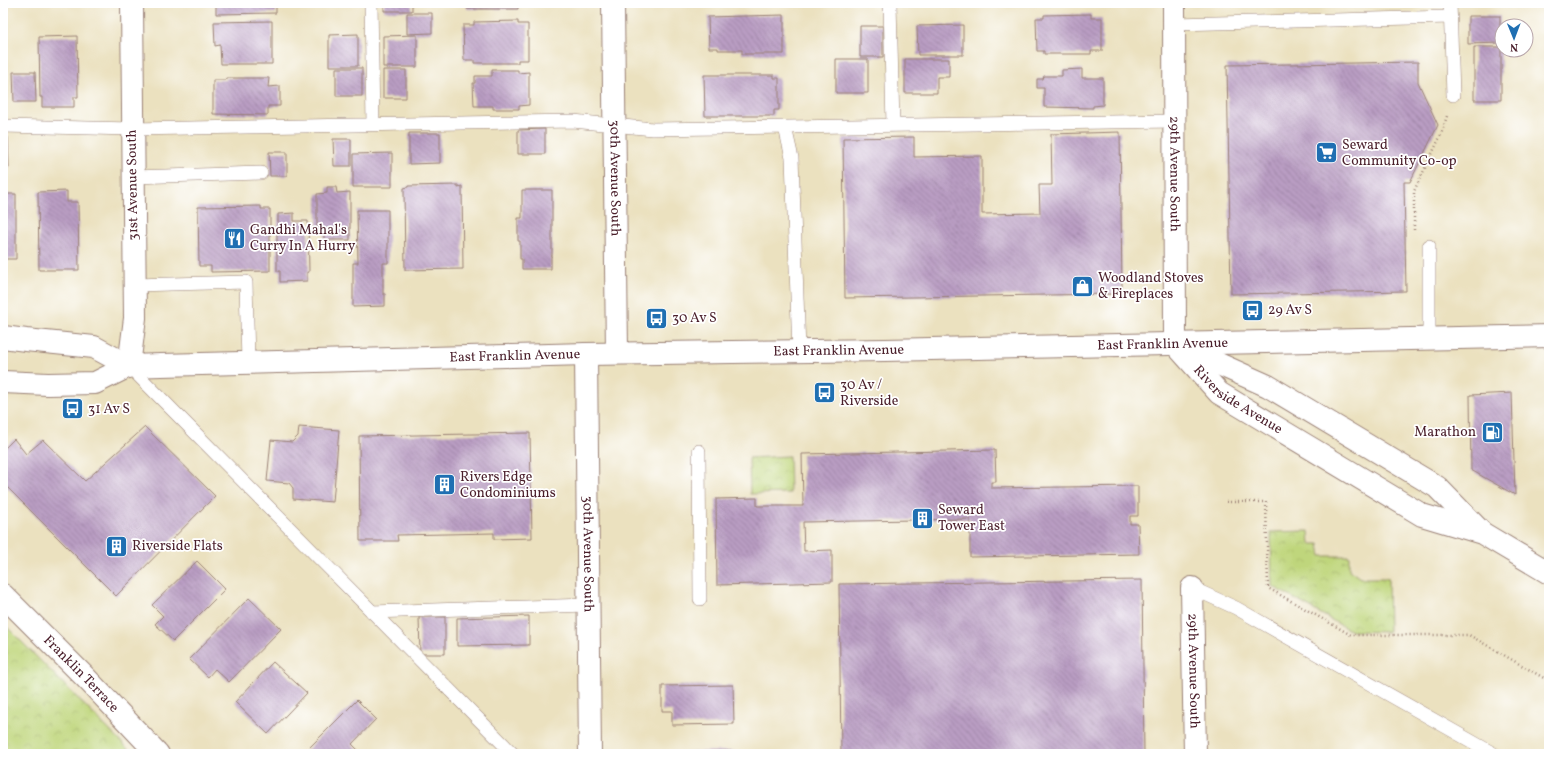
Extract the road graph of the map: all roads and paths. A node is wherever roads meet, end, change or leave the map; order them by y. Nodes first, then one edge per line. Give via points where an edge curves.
1 (132, 3) edge
2 (371, 3) edge
3 (613, 3) edge
4 (890, 3) edge
5 (1174, 3) edge
6 (1450, 3) edge
7 (1450, 17) junction
8 (1175, 24) junction
9 (1453, 95) joint
10 (1175, 121) junction
11 (373, 124) junction
12 (614, 125) junction
13 (3, 126) edge
14 (893, 126) junction
15 (785, 127) junction
16 (132, 129) junction
17 (261, 173) dead end
18 (133, 177) junction
19 (1414, 237) dead end
20 (1429, 246) dead end
21 (134, 285) junction
22 (1549, 336) edge
23 (3, 337) edge
24 (1429, 339) junction
25 (1176, 344) junction
26 (799, 351) junction
27 (617, 353) junction
28 (586, 354) junction
29 (248, 362) junction
30 (129, 366) junction
31 (3, 382) edge
32 (700, 452) dead end
33 (1226, 502) dead end
34 (1482, 533) junction
35 (1549, 572) edge
36 (1192, 588) joint
37 (3, 595) edge
38 (700, 599) dead end
39 (588, 605) junction
40 (372, 612) junction
41 (1549, 681) edge
42 (158, 754) edge
43 (513, 754) edge
44 (590, 754) edge
45 (1195, 754) edge
46 (1494, 754) edge

1 - 16 street, 31st Avenue South
2 - 11 lane
3 - 12 street, 30th Avenue South
4 - 14 lane
5 - 8 street, 29th Avenue South
6 - 7 lane
7 - 8 lane
7 - 9 lane
8 - 10 street, 29th Avenue South
9 - 19 path via 1447,104 1446,120 1441,135 1414,191
10 - 14 lane
10 - 25 street, 29th Avenue South
11 - 12 lane via 573,121
11 - 16 lane
12 - 15 lane via 653,129
12 - 27 street, 30th Avenue South
13 - 16 lane
14 - 15 lane
15 - 26 lane via 792,158
16 - 18 street, 31st Avenue South
17 - 18 lane
18 - 21 street, 31st Avenue South
20 - 24 lane
21 - 29 lane via 246,282
21 - 30 street, 31st Avenue South via 134,318
22 - 24 street, East Franklin Avenue
23 - 30 street via 94,347
24 - 25 street, East Franklin Avenue
25 - 26 street, East Franklin Avenue
25 - 34 street, Riverside Avenue via 1268,386 1437,487
25 - 34 street, Riverside Avenue via 1218,394 1422,515
26 - 27 street, East Franklin Avenue
27 - 28 street, East Franklin Avenue
28 - 29 street, East Franklin Avenue
28 - 39 street, 30th Avenue South
29 - 30 street, East Franklin Avenue
30 - 31 street, East Franklin Avenue via 95,383
30 - 40 lane
32 - 38 lane
33 - 41 path via 1266,502 1268,588 1351,635 1469,635
34 - 35 street, Riverside Avenue
36 - 45 street, 29th Avenue South
36 - 46 lane via 1236,608
37 - 42 street, Franklin Terrace
39 - 40 lane
39 - 44 street, 30th Avenue South
40 - 43 lane

